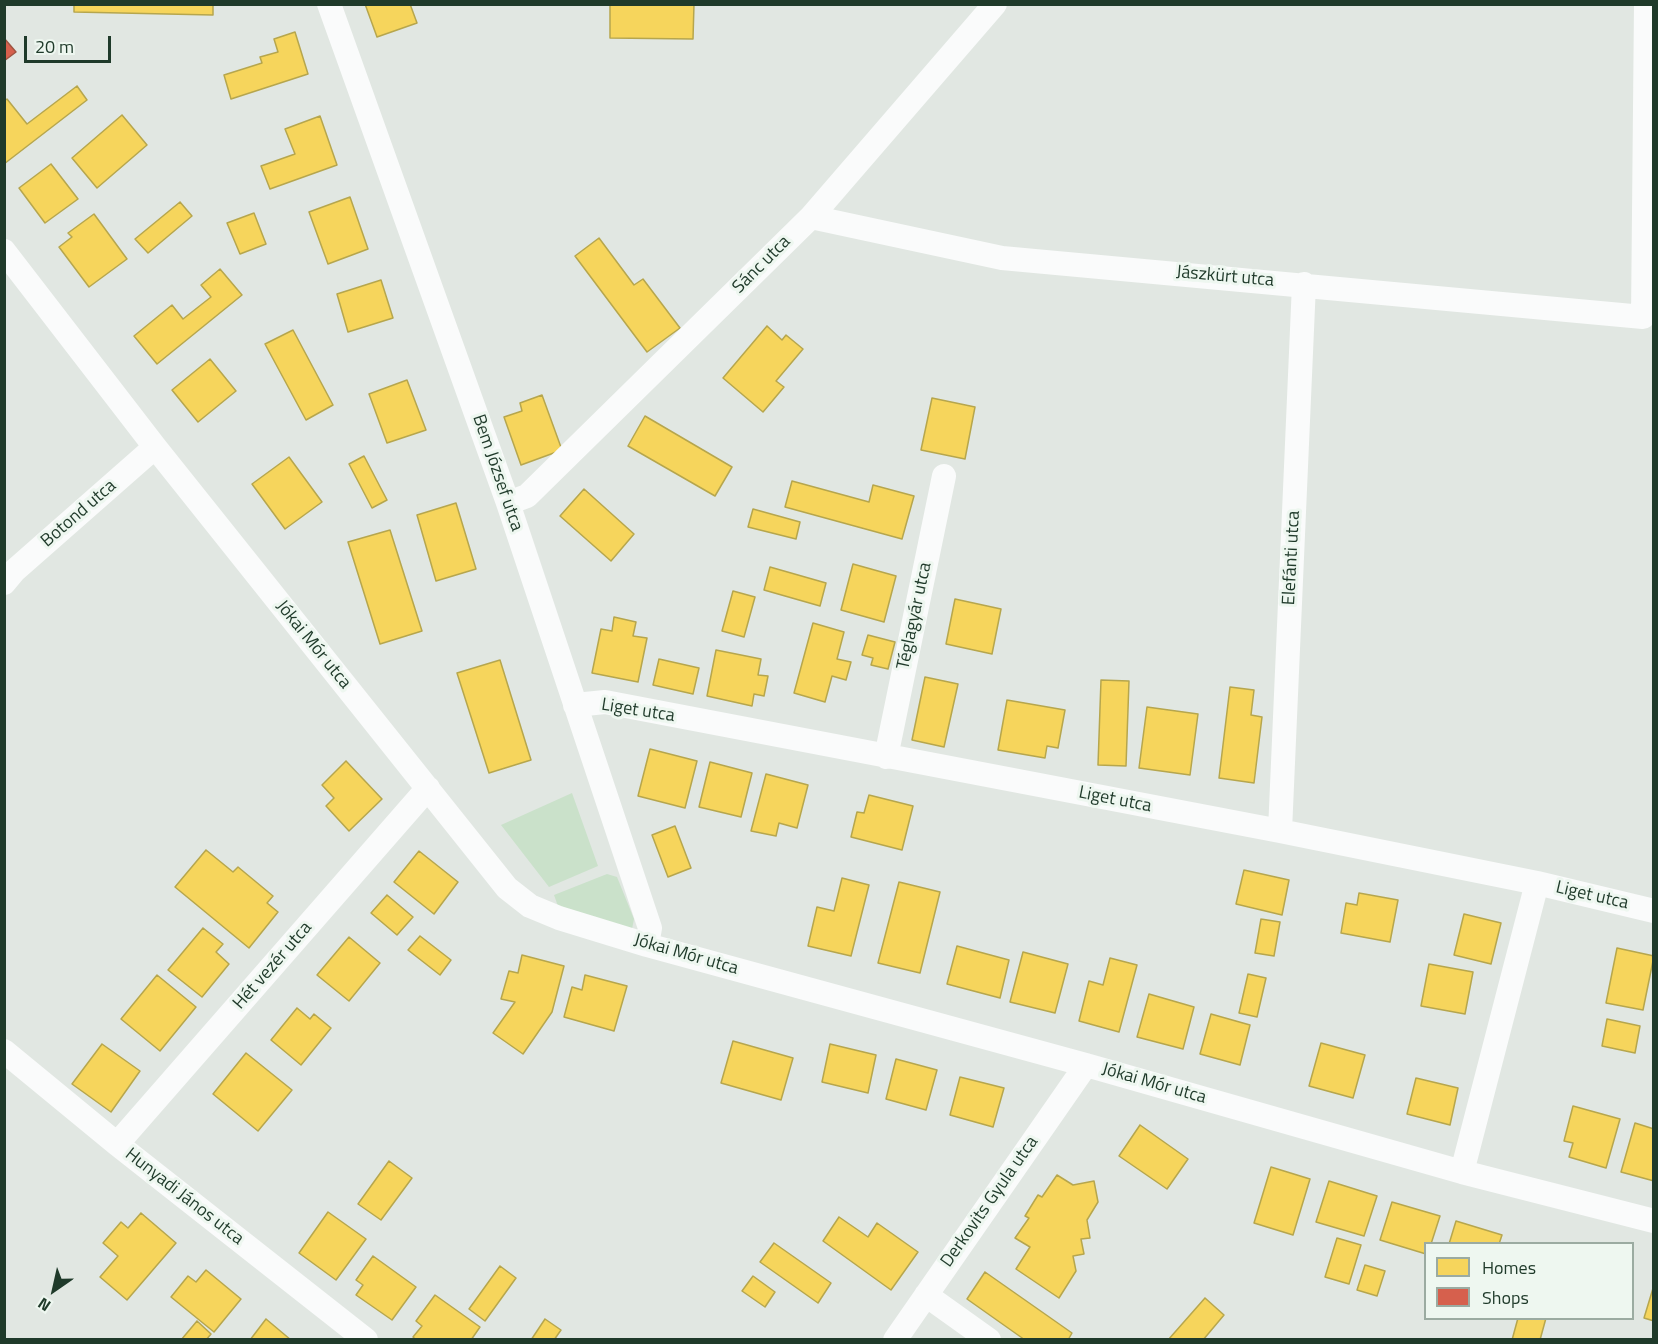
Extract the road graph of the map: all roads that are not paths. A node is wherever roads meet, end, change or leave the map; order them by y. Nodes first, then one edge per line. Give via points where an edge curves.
1 (329, 4) edge
2 (995, 4) edge
3 (1646, 4) edge
4 (811, 218) junction
5 (4, 251) edge
6 (1304, 284) junction
7 (155, 447) junction
8 (944, 476) dead end
9 (508, 503) junction
10 (4, 583) edge
11 (575, 705) junction
12 (886, 757) junction
13 (428, 788) junction
14 (1280, 831) junction
15 (1537, 883) junction
16 (1653, 911) edge
17 (647, 945) junction
18 (4, 1051) edge
19 (1086, 1065) junction
20 (117, 1144) junction
21 (1462, 1172) junction
22 (1653, 1221) edge
23 (926, 1295) junction
24 (366, 1340) edge
25 (895, 1340) edge
26 (989, 1340) edge

1 - 9 street, Bem József utca
2 - 4 street, Sánc utca
3 - 6 street, Jászkürt utca via 1643,317
4 - 6 street, Jászkürt utca via 1002,258
4 - 9 street, Sánc utca via 527,496
5 - 7 street, Jókai Mór utca
6 - 14 street, Elefánti utca
7 - 10 street, Botond utca
7 - 13 street, Jókai Mór utca
8 - 12 street, Téglagyár utca
9 - 11 street, Bem József utca
11 - 12 street, Liget utca via 605,702
11 - 17 street, Bem József utca via 650,928
12 - 14 street, Liget utca
13 - 17 street, Jókai Mór utca via 507,888 530,906
13 - 20 street, Hét vezér utca
14 - 15 street, Liget utca
15 - 16 street, Liget utca
15 - 21 street
17 - 19 street, Jókai Mór utca
18 - 20 street, Hunyadi János utca
19 - 21 street, Jókai Mór utca
19 - 23 street, Derkovits Gyula utca
20 - 24 street, Hunyadi János utca
21 - 22 street, Jókai Mór utca
23 - 25 street, Derkovits Gyula utca
23 - 26 street

